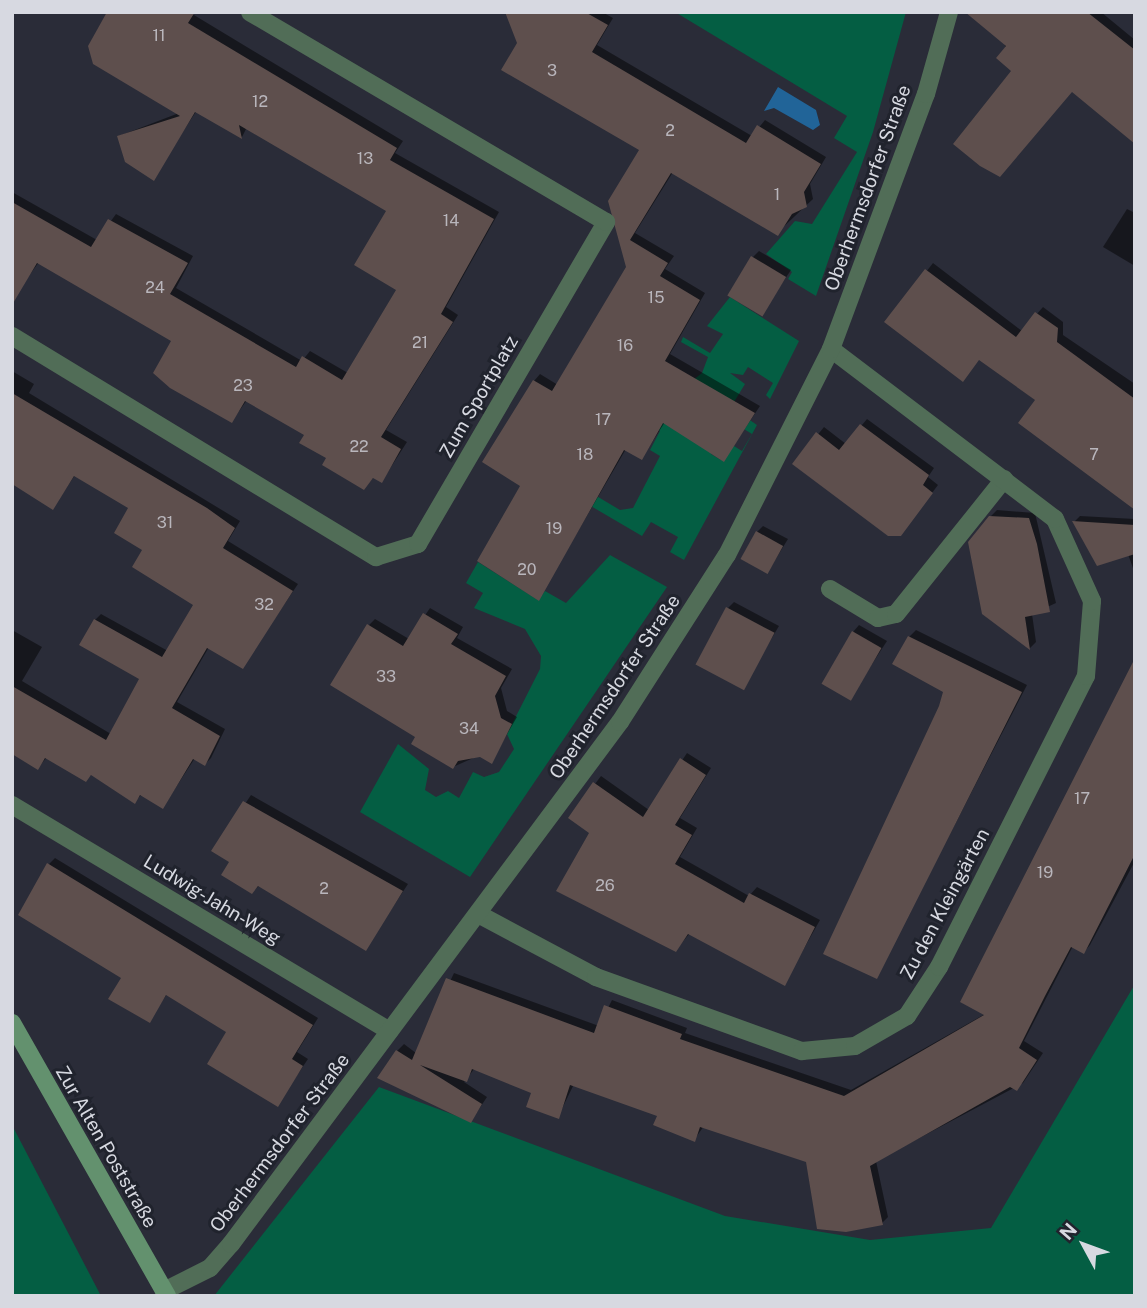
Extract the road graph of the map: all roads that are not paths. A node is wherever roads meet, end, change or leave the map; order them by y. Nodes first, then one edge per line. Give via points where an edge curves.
1 (250, 12) edge
2 (949, 12) edge
3 (12, 336) edge
4 (831, 349) junction
5 (1004, 479) junction
6 (830, 589) dead end
7 (12, 805) edge
8 (480, 915) junction
9 (12, 1023) edge
10 (390, 1031) junction
11 (166, 1293) edge

1 - 3 street, Zum Sportplatz via 606,222 418,544 376,557
2 - 4 street, Oberhermsdorfer Straße via 926,94
4 - 5 street, Zu den Kleingärten
4 - 8 street, Oberhermsdorfer Straße via 712,581 620,722
5 - 6 street via 896,614 878,618
5 - 8 street, Zu den Kleingärten via 1055,519 1093,601 1086,676 939,967 906,1016 855,1046 802,1051 596,977
7 - 10 street, Ludwig-Jahn-Weg
8 - 10 street, Oberhermsdorfer Straße
9 - 11 street, Zur Alten Poststraße
10 - 11 street, Oberhermsdorfer Straße via 232,1244 210,1268

